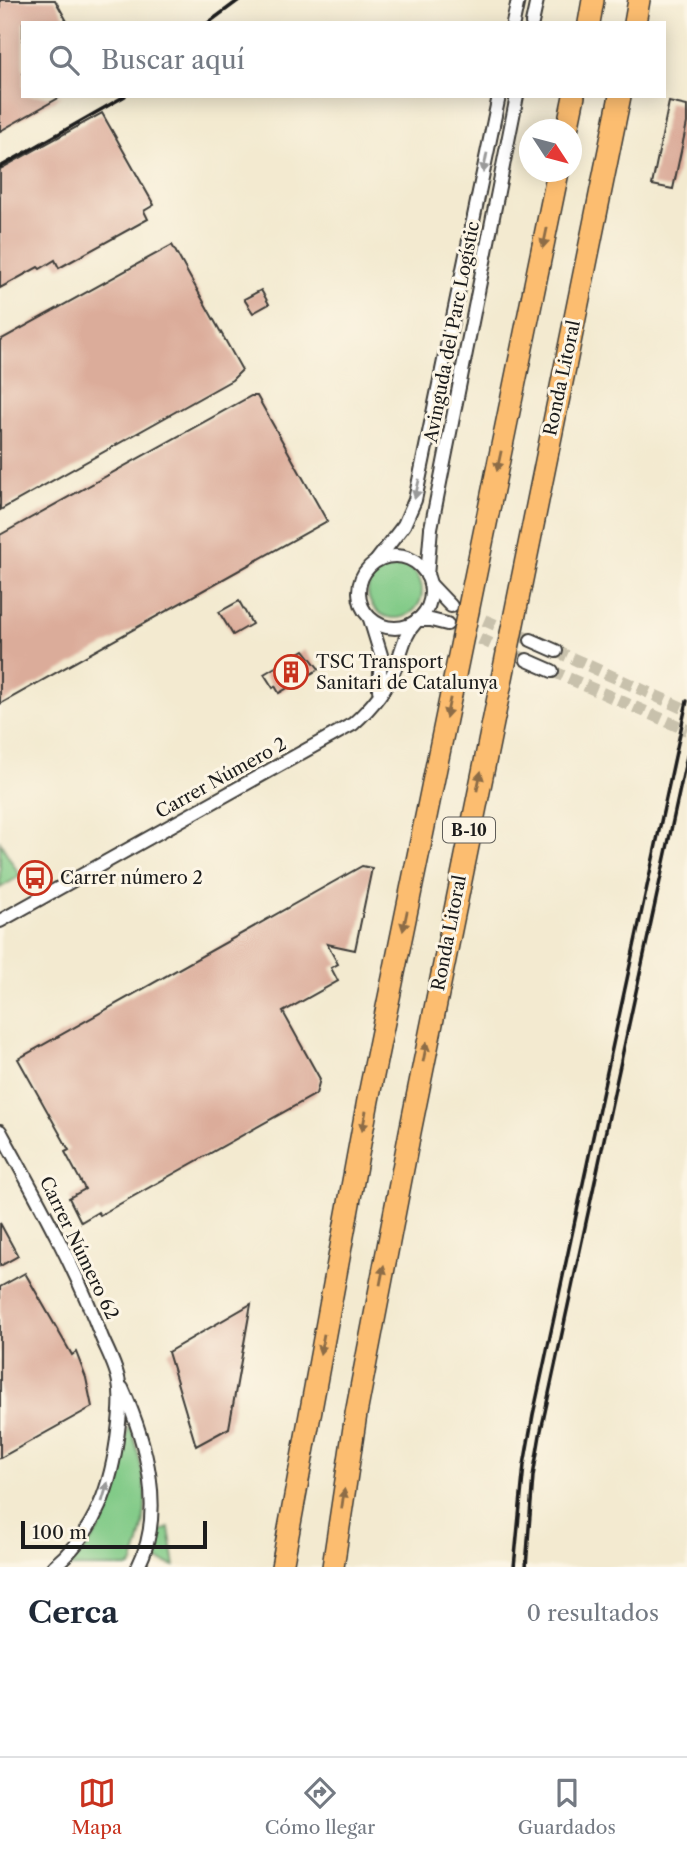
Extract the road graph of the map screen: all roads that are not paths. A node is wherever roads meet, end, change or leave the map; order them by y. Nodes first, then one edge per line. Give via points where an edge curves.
1 (518, 0) edge
2 (537, 0) edge
3 (593, 0) edge
4 (639, 0) edge
5 (513, 21) edge
6 (532, 21) edge
7 (589, 21) edge
8 (635, 21) edge
9 (499, 98) edge
10 (517, 98) edge
11 (573, 98) edge
12 (620, 98) edge
13 (569, 119) edge
14 (556, 182) edge
15 (377, 560) junction
16 (429, 580) junction
17 (451, 606) tunnel mouth
18 (369, 617) junction
19 (416, 621) junction
20 (447, 624) tunnel mouth
21 (531, 640) tunnel mouth
22 (556, 651) tunnel mouth
23 (527, 660) tunnel mouth
24 (552, 671) tunnel mouth
25 (378, 697) junction
26 (0, 921) edge
27 (0, 1131) edge
28 (119, 1382) junction
29 (53, 1567) edge
30 (138, 1567) edge
31 (280, 1567) edge
32 (333, 1567) edge

1 - 5 street
2 - 6 street
3 - 7 highway
4 - 8 highway
9 -> 15 street, Avinguda del Parc Logístic via 415,500 404,526
10 - 16 street, Avinguda del Parc Logístic via 433,515
11 - 13 highway
32 -> 12 highway, Ronda Litoral / B-10 via 356,1414 404,1159
14 -> 31 highway, B-10 via 368,1100
15 - 16 street via 406,558 421,566
15 - 18 street via 359,586 359,598
16 - 17 street
16 - 19 street via 427,609
18 - 19 street via 389,628
18 - 25 street via 382,655
19 - 20 street
19 - 25 street, Carrer Número 2
21 - 22 street
23 - 24 street
25 - 26 street, Carrer Número 2 via 354,724
27 - 28 street, Carrer Número 62 via 95,1318
29 -> 28 street, Carrer Número 62 via 90,1527 100,1508 114,1461
28 - 30 street, Carrer Número 62 via 150,1475 152,1513

